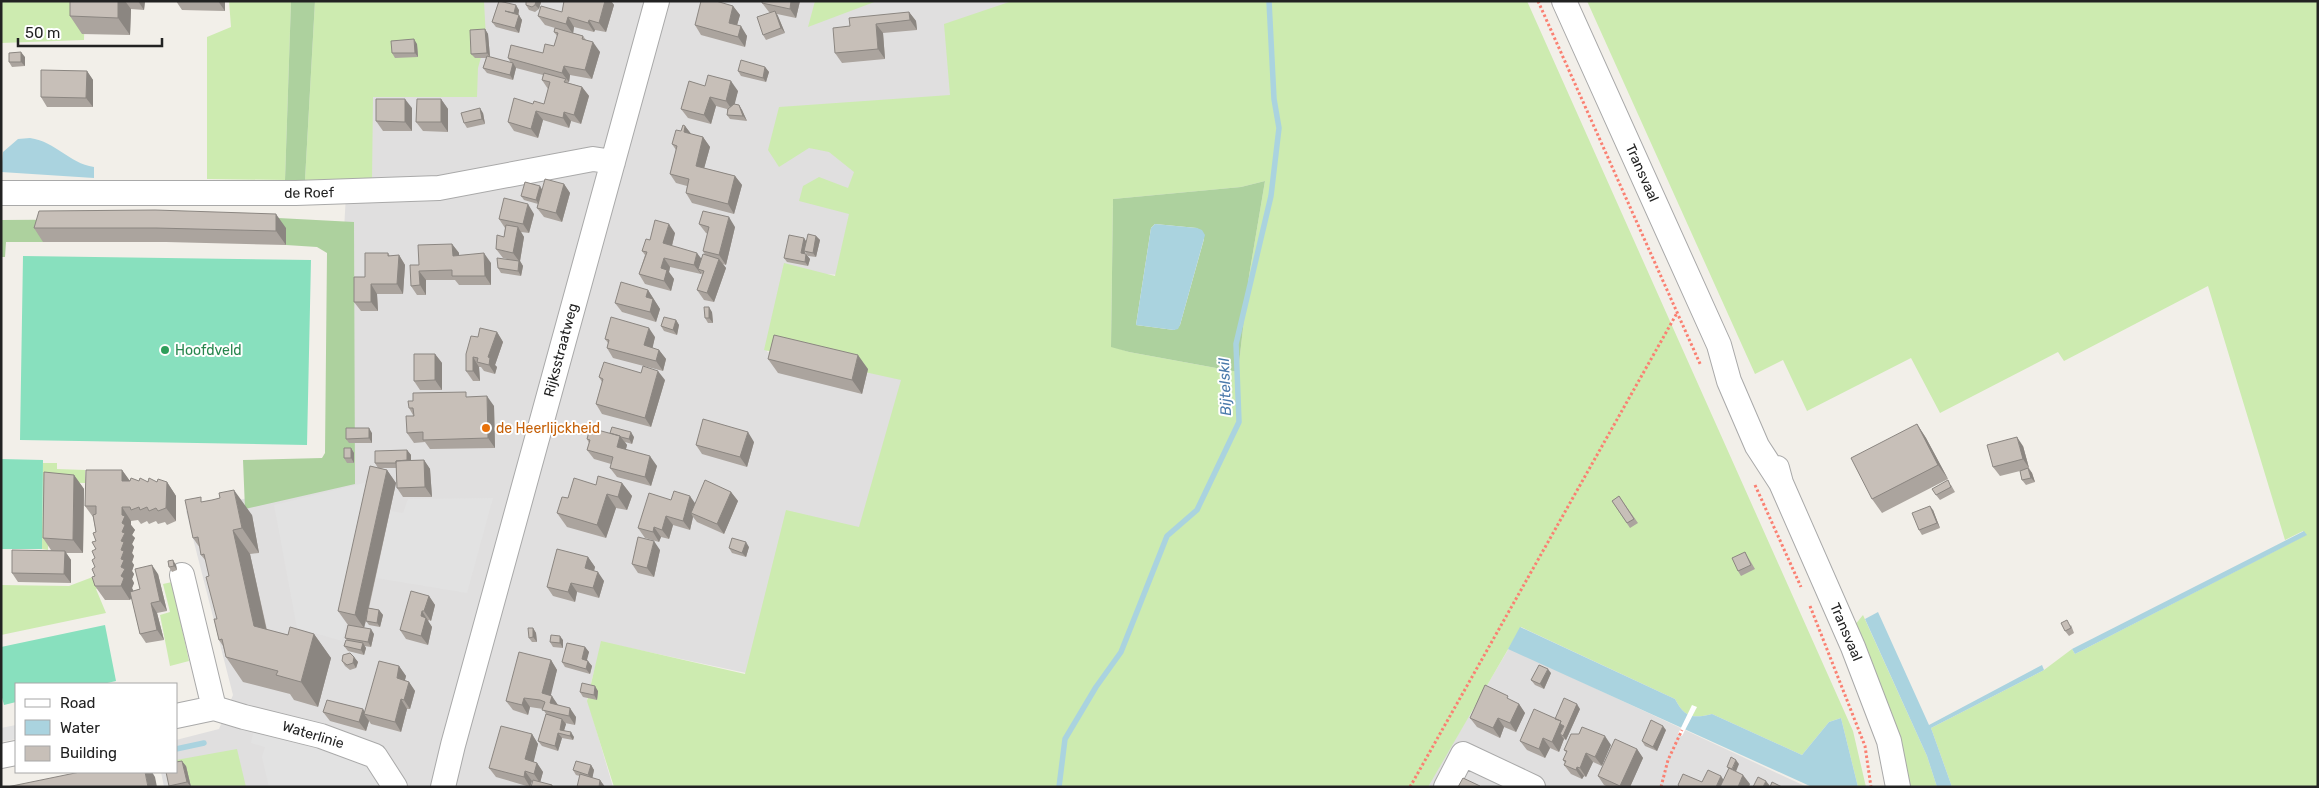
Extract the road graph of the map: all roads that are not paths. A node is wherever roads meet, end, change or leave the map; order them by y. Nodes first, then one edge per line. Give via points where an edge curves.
1 (657, 1) edge
2 (1564, 1) edge
3 (613, 162) junction
4 (1, 193) edge
5 (182, 576) dead end
6 (214, 708) junction
7 (178, 716) edge
8 (15, 753) edge
9 (1, 756) edge
10 (395, 787) edge
11 (443, 787) edge
12 (1446, 787) edge
13 (1532, 787) edge
14 (1898, 787) edge

1 - 3 street, Rijksstraatweg
2 - 14 street, Transvaal via 1719,345 1746,386 1770,442 1781,483 1853,646 1889,741
3 - 4 street, de Roef via 593,159 439,188 296,194
3 - 11 street, Rijksstraatweg
5 - 6 street
6 - 7 street, Waterlinie
6 - 10 street, Waterlinie via 320,736 375,756
8 - 9 street
12 - 13 street via 1463,754

